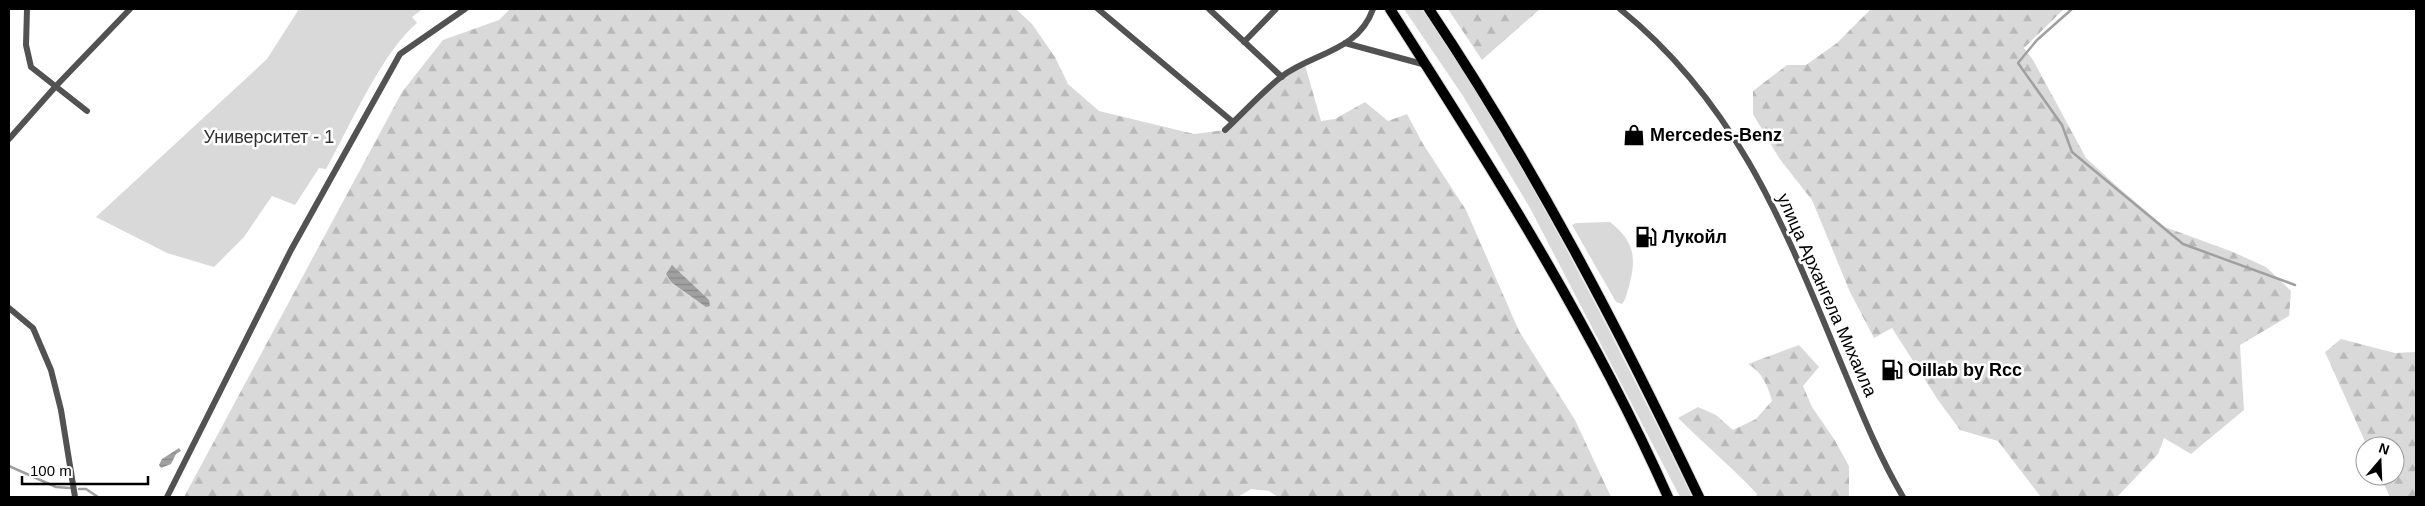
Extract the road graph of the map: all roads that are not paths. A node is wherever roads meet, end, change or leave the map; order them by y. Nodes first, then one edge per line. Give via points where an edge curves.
1 (27, 9) edge
2 (130, 9) edge
3 (465, 9) edge
4 (1098, 9) edge
5 (1209, 9) edge
6 (1276, 9) edge
7 (1373, 9) edge
8 (1390, 9) edge
9 (1429, 9) edge
10 (1620, 9) edge
11 (1244, 42) junction
12 (1345, 43) junction
13 (1427, 66) junction
14 (1282, 76) junction
15 (56, 86) junction
16 (87, 111) dead end
17 (1233, 122) junction
18 (1225, 130) dead end
19 (9, 139) edge
20 (9, 308) edge
21 (74, 497) edge
22 (167, 497) edge
23 (1668, 497) edge
24 (1699, 497) edge
25 (1903, 497) edge

1 - 15 street via 26,45 31,67
2 - 15 street
3 - 22 street via 400,54 291,250
4 - 17 street
5 - 11 street
6 - 11 street
7 - 12 street via 1367,25
8 - 13 main road
9 - 24 main road via 1466,63 1557,215 1642,378
10 - 25 street, улица Архангела Михаила via 1675,59 1716,110 1764,189 1883,462
11 - 14 street
12 - 13 street
12 - 14 street
13 - 23 main road via 1508,197 1599,358
14 - 17 street
15 - 16 street
15 - 19 street
17 - 18 street
20 - 21 street via 33,328 51,370 61,410

